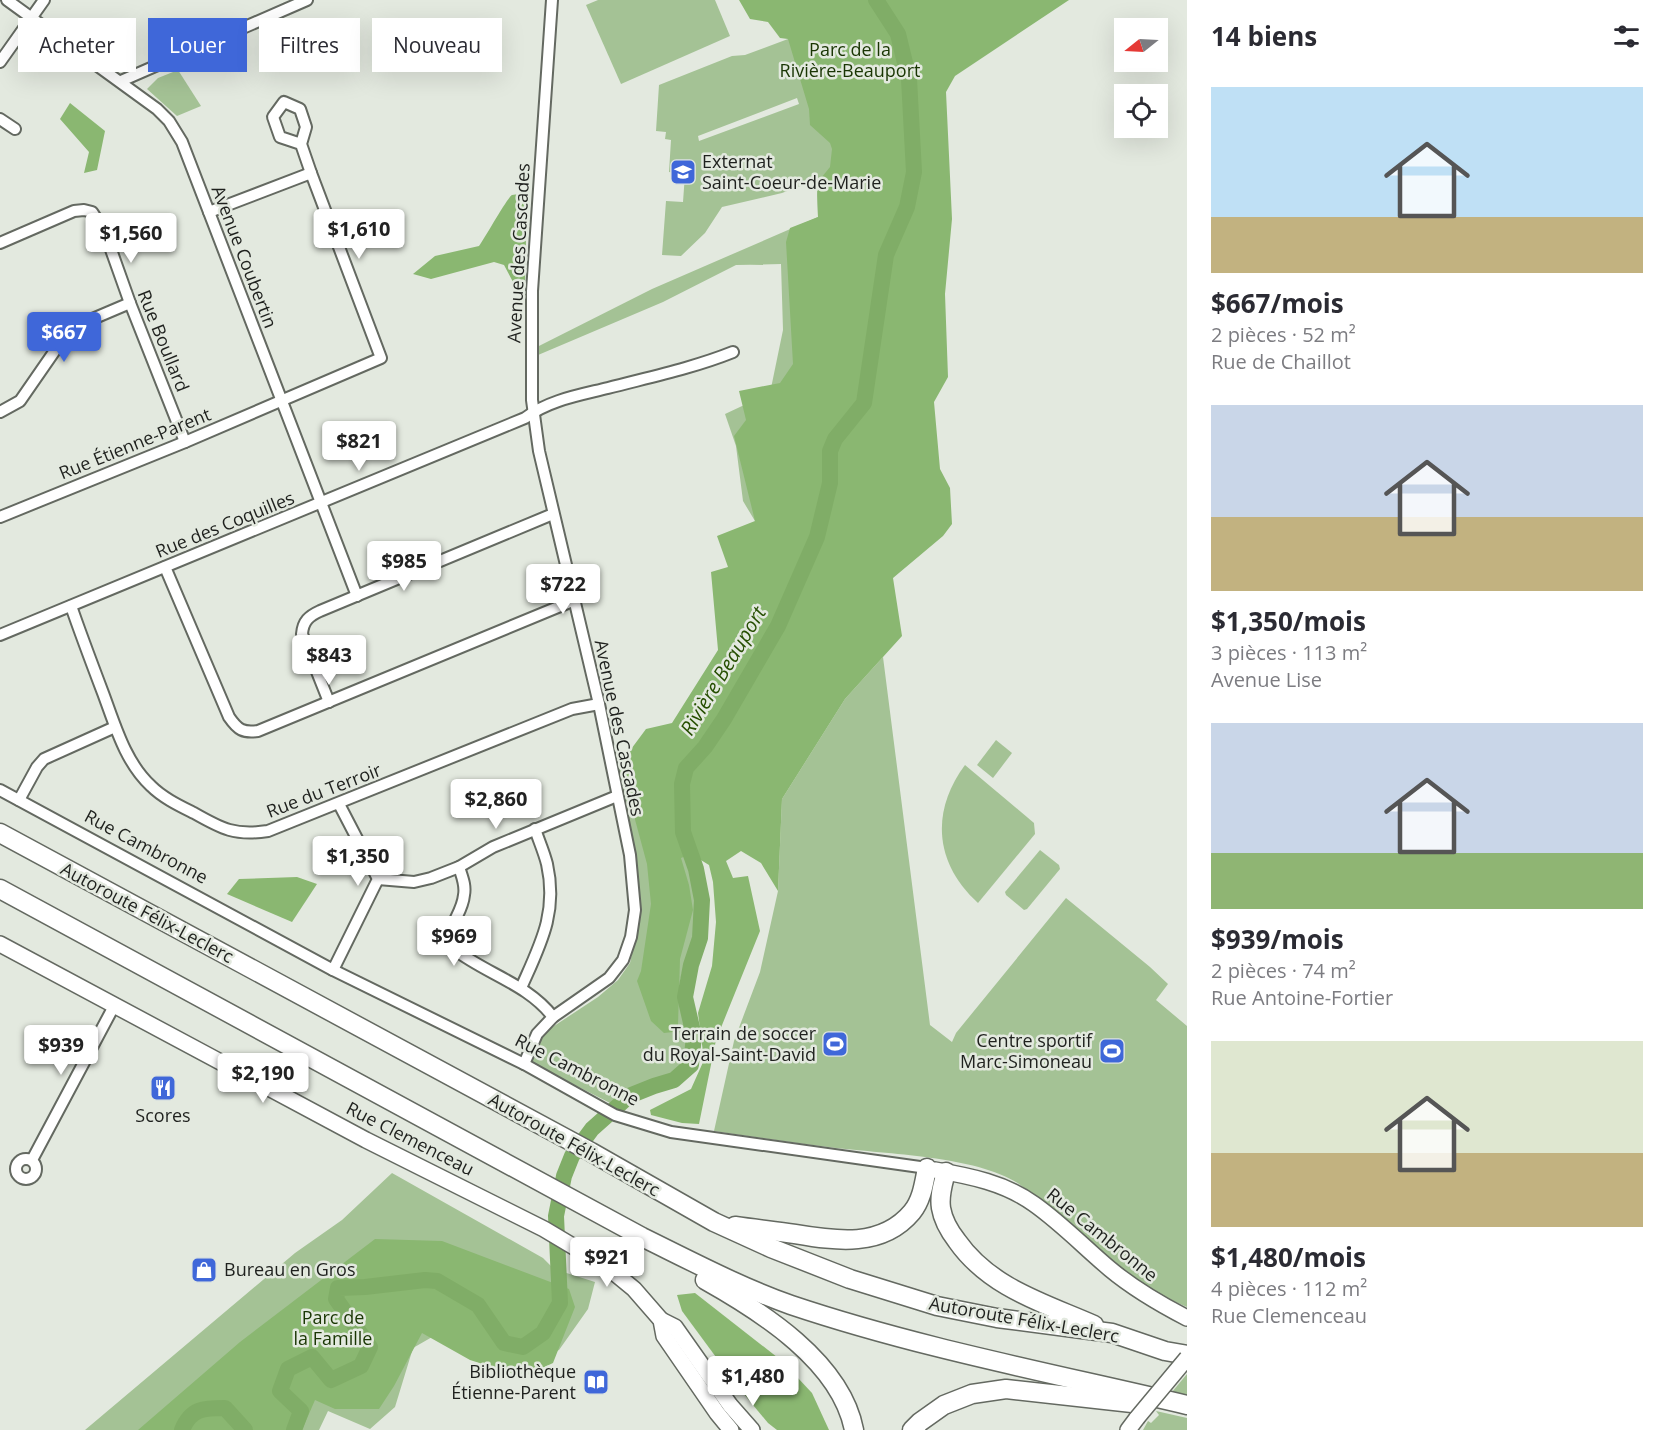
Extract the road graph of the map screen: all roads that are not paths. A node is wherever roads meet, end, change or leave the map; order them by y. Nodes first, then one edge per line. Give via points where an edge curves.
1 (7, 0) edge
2 (44, 0) edge
3 (307, 0) edge
4 (552, 0) edge
5 (31, 17) junction
6 (0, 62) edge
7 (121, 81) junction
8 (0, 119) edge
9 (15, 129) dead end
10 (301, 144) dead end
11 (311, 173) junction
12 (209, 212) junction
13 (0, 243) edge
14 (130, 303) junction
15 (733, 352) dead end
16 (281, 402) junction
17 (534, 411) junction
18 (0, 412) edge
19 (185, 442) junction
20 (321, 503) junction
21 (553, 514) junction
22 (0, 517) edge
23 (165, 567) junction
24 (357, 596) junction
25 (575, 600) junction
26 (71, 606) junction
27 (0, 635) edge
28 (329, 702) junction
29 (599, 704) junction
30 (115, 727) junction
31 (0, 790) edge
32 (617, 796) junction
33 (19, 801) junction
34 (339, 804) junction
35 (534, 829) junction
36 (0, 833) edge
37 (459, 867) junction
38 (378, 879) junction
39 (0, 889) edge
40 (0, 944) edge
41 (333, 970) junction
42 (520, 988) junction
43 (114, 1006) junction
44 (553, 1017) junction
45 (524, 1064) junction
46 (32, 1160) dead end
47 (927, 1168) junction
48 (946, 1172) junction
49 (714, 1222) junction
50 (642, 1237) junction
51 (1187, 1318) edge
52 (661, 1320) junction
53 (1112, 1333) junction
54 (1187, 1357) edge
55 (1187, 1407) edge
56 (1133, 1424) edge
57 (732, 1430) edge
58 (752, 1430) edge
59 (854, 1430) edge
60 (912, 1430) edge

1 - 5 street, Avenue Coubertin
2 - 5 street
3 - 7 street
4 - 17 street, Avenue des Cascades via 532,291
5 - 6 street
5 - 7 street, Avenue Coubertin
7 - 12 street, Avenue Coubertin via 169,121 182,142
8 - 9 street
10 - 11 street
11 - 12 street
11 - 16 street, Rue Étienne-Parent via 381,358
12 - 16 street, Avenue Coubertin
13 - 14 street, Rue Boullard via 74,212 92,212 104,230
14 - 18 street via 72,328 20,401
14 - 19 street, Rue Boullard
15 - 17 street, Rue des Coquilles via 705,363 560,400
16 - 19 street, Rue Étienne-Parent
16 - 20 street, Avenue Coubertin
17 - 20 street, Rue des Coquilles
17 - 21 street, Avenue des Cascades
19 - 22 street, Rue Étienne-Parent
20 - 23 street, Rue des Coquilles
20 - 24 street, Avenue Coubertin
21 - 24 street
21 - 25 street, Avenue des Cascades
23 - 26 street, Rue des Coquilles
23 - 28 street via 236,727 245,733 258,731
24 - 28 street via 313,614 302,626
25 - 28 street
25 - 29 street, Avenue des Cascades
26 - 27 street, Rue des Coquilles
26 - 30 street, Rue du Terroir
29 - 32 street, Avenue des Cascades
29 - 34 street, Rue du Terroir via 572,709
30 - 33 street via 44,759
30 - 34 street, Rue du Terroir via 133,763 152,788 222,829 251,834 268,831
31 - 33 street, Rue Cambronne
32 - 35 street
32 - 44 street, Avenue des Cascades via 632,874 635,910 631,937 623,960 609,978
33 - 41 street, Rue Cambronne
34 - 38 street
35 - 37 street
35 - 42 street via 546,863 550,915 543,940
36 - 49 highway, Autoroute Félix-Leclerc
37 - 38 street via 414,882
37 - 42 street via 464,897 449,940 454,949
38 - 41 street
39 - 50 highway
40 - 43 street, Rue Clemenceau
41 - 45 street, Rue Cambronne
42 - 44 street via 543,1004
43 - 46 street
43 - 52 street, Rue Clemenceau via 366,1140 568,1241 634,1289
44 - 45 street, Avenue des Cascades via 537,1034
45 - 47 street, Rue Cambronne via 615,1115 671,1132
47 - 48 street, Rue Cambronne
47 - 49 highway via 920,1198 912,1212 878,1235 830,1241
48 - 51 street, Rue Cambronne via 990,1182 1032,1203 1144,1295
48 - 53 highway via 940,1193 941,1210 949,1230 972,1260 1010,1289
49 - 53 highway, Autoroute Félix-Leclerc via 850,1279 937,1306
50 - 55 highway via 790,1304 923,1343
50 - 59 highway via 665,1257 723,1290 805,1349 845,1399
52 - 57 street, Rue Clemenceau via 664,1336
52 - 58 street, Rue Clemenceau via 675,1327
53 - 54 highway, Autoroute Félix-Leclerc
54 - 56 street, bridge
55 - 60 highway via 1006,1389 972,1394 944,1405

